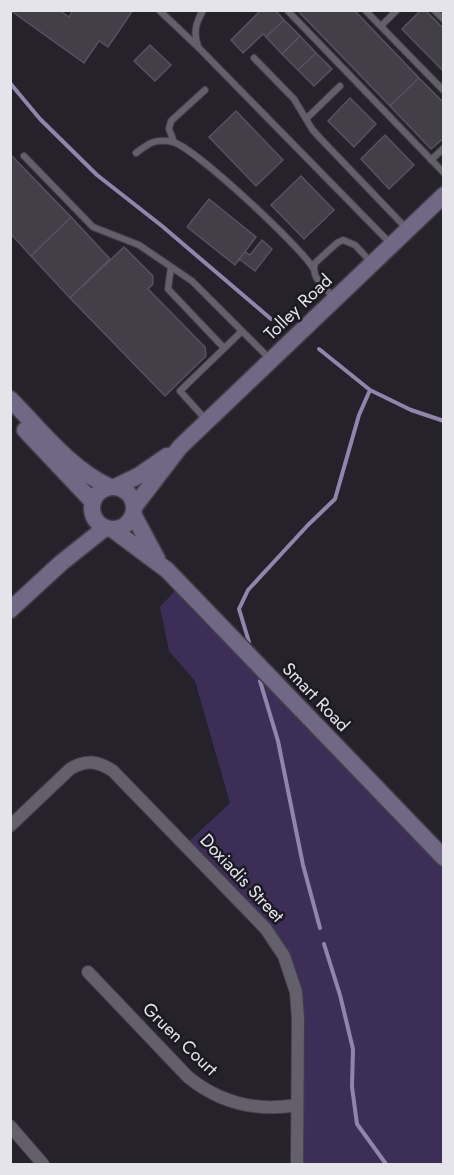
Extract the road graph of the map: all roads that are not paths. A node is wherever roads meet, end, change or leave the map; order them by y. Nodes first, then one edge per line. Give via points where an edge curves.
1 (159, 10) edge
2 (203, 10) edge
3 (287, 10) edge
4 (365, 10) edge
5 (397, 10) edge
6 (434, 10) edge
7 (444, 20) edge
8 (381, 26) junction
9 (198, 47) junction
10 (254, 58) dead end
11 (340, 86) dead end
12 (205, 90) dead end
13 (444, 91) edge
14 (307, 118) junction
15 (174, 142) junction
16 (444, 148) edge
17 (136, 153) dead end
18 (24, 156) dead end
19 (431, 160) junction
20 (444, 173) edge
21 (444, 195) edge
22 (408, 229) junction
23 (392, 244) junction
24 (373, 263) junction
25 (171, 267) junction
26 (313, 268) junction
27 (335, 299) junction
28 (242, 331) junction
29 (224, 348) junction
30 (271, 360) junction
31 (10, 399) edge
32 (10, 415) edge
33 (207, 421) junction
34 (180, 447) junction
35 (112, 487) junction
36 (133, 510) junction
37 (101, 519) junction
38 (159, 562) junction
39 (10, 610) edge
40 (10, 825) edge
41 (444, 858) edge
42 (88, 972) dead end
43 (297, 1105) junction
44 (10, 1126) edge
45 (43, 1164) edge
46 (297, 1164) edge

1 - 9 lane
2 - 9 lane via 194,36
3 - 19 lane
4 - 8 lane
5 - 8 lane
6 - 7 lane
8 - 13 lane
9 - 23 lane
10 - 14 lane
11 - 14 lane
12 - 15 lane via 171,121 169,129
14 - 22 lane via 319,137
15 - 17 lane via 151,142
15 - 26 lane via 192,152 261,213
16 - 19 lane
18 - 25 lane via 93,226 139,245
19 - 20 lane
21 - 22 main road, Tolley Road
22 - 23 main road, Tolley Road
23 - 24 main road, Tolley Road
24 - 26 lane via 355,245 343,240
24 - 27 main road, Tolley Road
25 - 28 lane via 192,281
25 - 29 lane via 168,289
26 - 27 lane via 319,282
27 - 30 main road, Tolley Road
28 - 29 lane
28 - 30 lane
29 - 33 lane via 180,391
30 - 33 main road, Tolley Road
31 - 35 main road via 90,478
32 - 37 main road, Smart Road
33 - 34 main road, Tolley Road
34 - 35 main road, Tolley Road via 138,476
34 - 36 main road, Tolley Road
35 - 36 main road via 128,493
35 - 37 main road via 101,490
36 - 37 main road via 130,520 119,528
36 - 38 main road, Smart Road
37 - 38 main road, Smart Road
37 - 39 main road
38 - 41 main road, Smart Road
40 - 43 street, Doxiadis Street via 80,763 94,761 113,771 275,941 296,992
42 - 43 street, Gruen Court via 198,1085 224,1099 250,1106
43 - 46 street, Doxiadis Street
44 - 45 street

